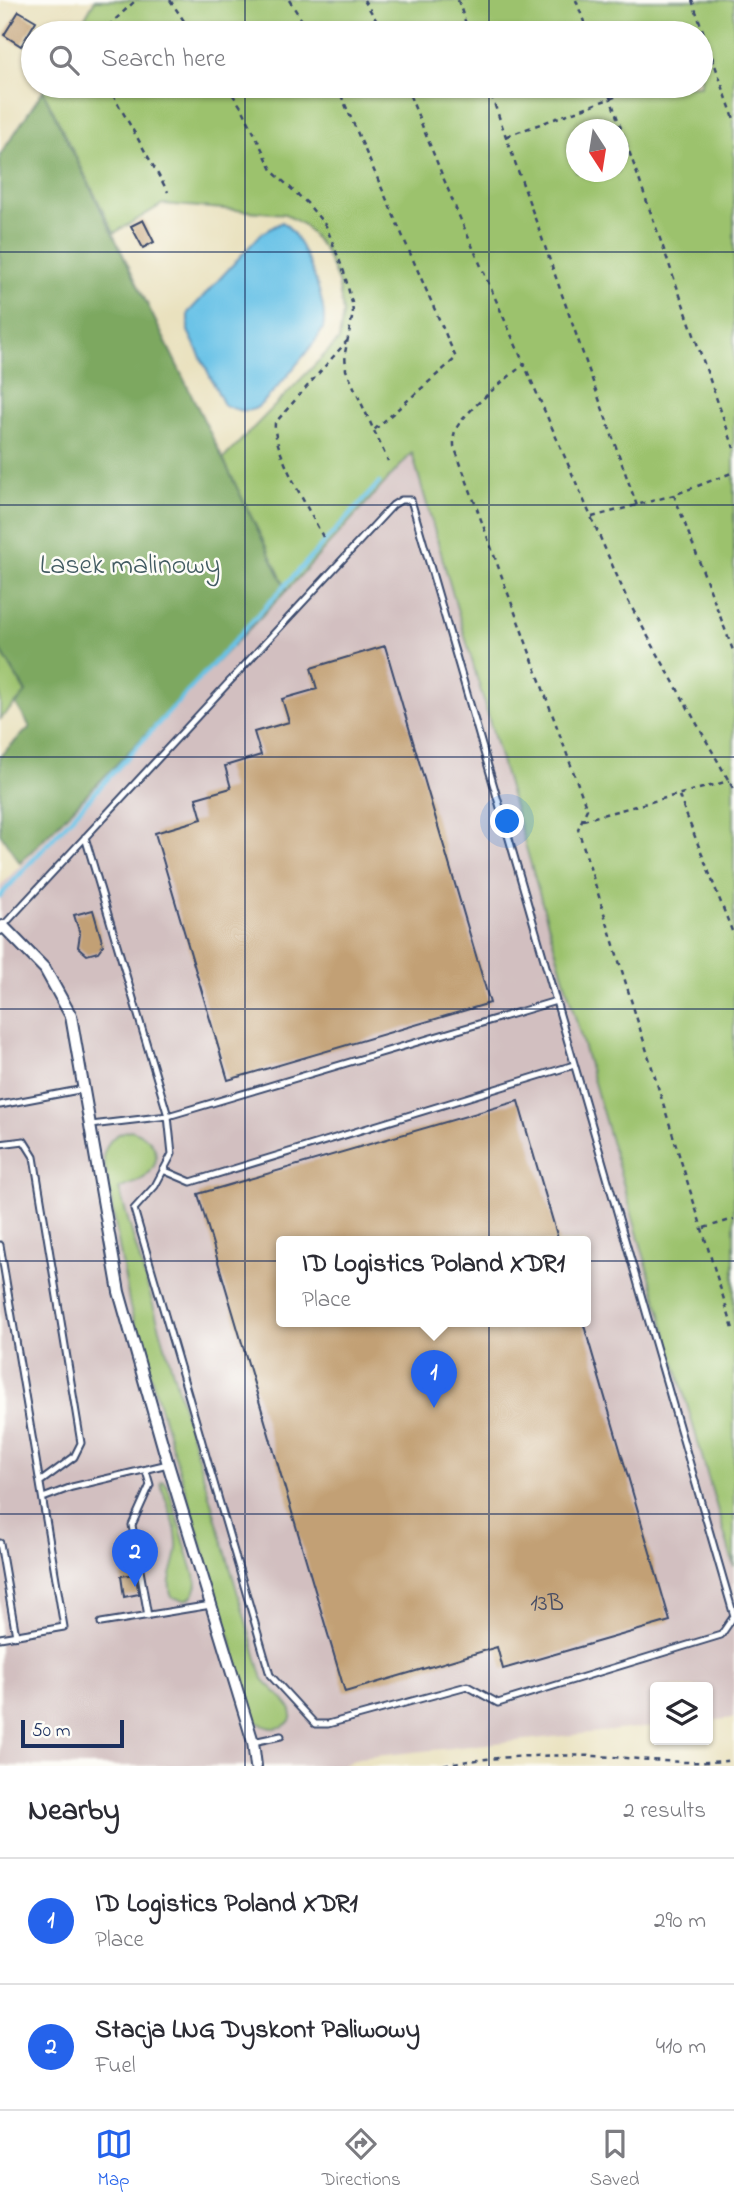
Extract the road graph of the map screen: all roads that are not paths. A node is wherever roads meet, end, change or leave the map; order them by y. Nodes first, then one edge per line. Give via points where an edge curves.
1 (85, 837) junction
2 (2, 927) edge
3 (556, 1002) junction
4 (574, 1065) junction
5 (84, 1089) junction
6 (0, 1105) edge
7 (168, 1116) junction
8 (91, 1125) junction
9 (0, 1144) edge
10 (163, 1170) junction
11 (0, 1245) edge
12 (168, 1464) junction
13 (146, 1471) junction
14 (40, 1482) junction
15 (43, 1498) junction
16 (0, 1543) edge
17 (211, 1605) junction
18 (148, 1616) junction
19 (101, 1623) dead end
20 (16, 1636) junction
21 (0, 1638) edge
22 (281, 1736) dead end
23 (253, 1742) junction
24 (256, 1766) edge

1 - 2 lane
1 - 3 lane via 393,505 411,500
1 - 7 lane
2 - 5 street via 45,970 71,1016
3 - 4 lane
3 - 7 lane
4 - 10 lane via 191,1182
4 - 10 lane via 734,1616 721,1635 498,1703 467,1686 315,1724 270,1675 134,1209
5 - 6 lane
5 - 8 street
7 - 8 lane
7 - 10 lane via 172,1154
8 - 12 street via 119,1292
9 - 14 lane via 24,1140 34,1157 81,1443 74,1457
11 - 14 lane
12 - 13 lane
12 - 17 street
13 - 15 lane
13 - 18 lane via 150,1485 132,1525
14 - 15 lane
15 - 20 lane via 64,1627
16 - 20 lane
17 - 18 lane
17 - 23 street
18 - 19 lane
20 - 21 lane
22 - 23 lane
23 - 24 street

